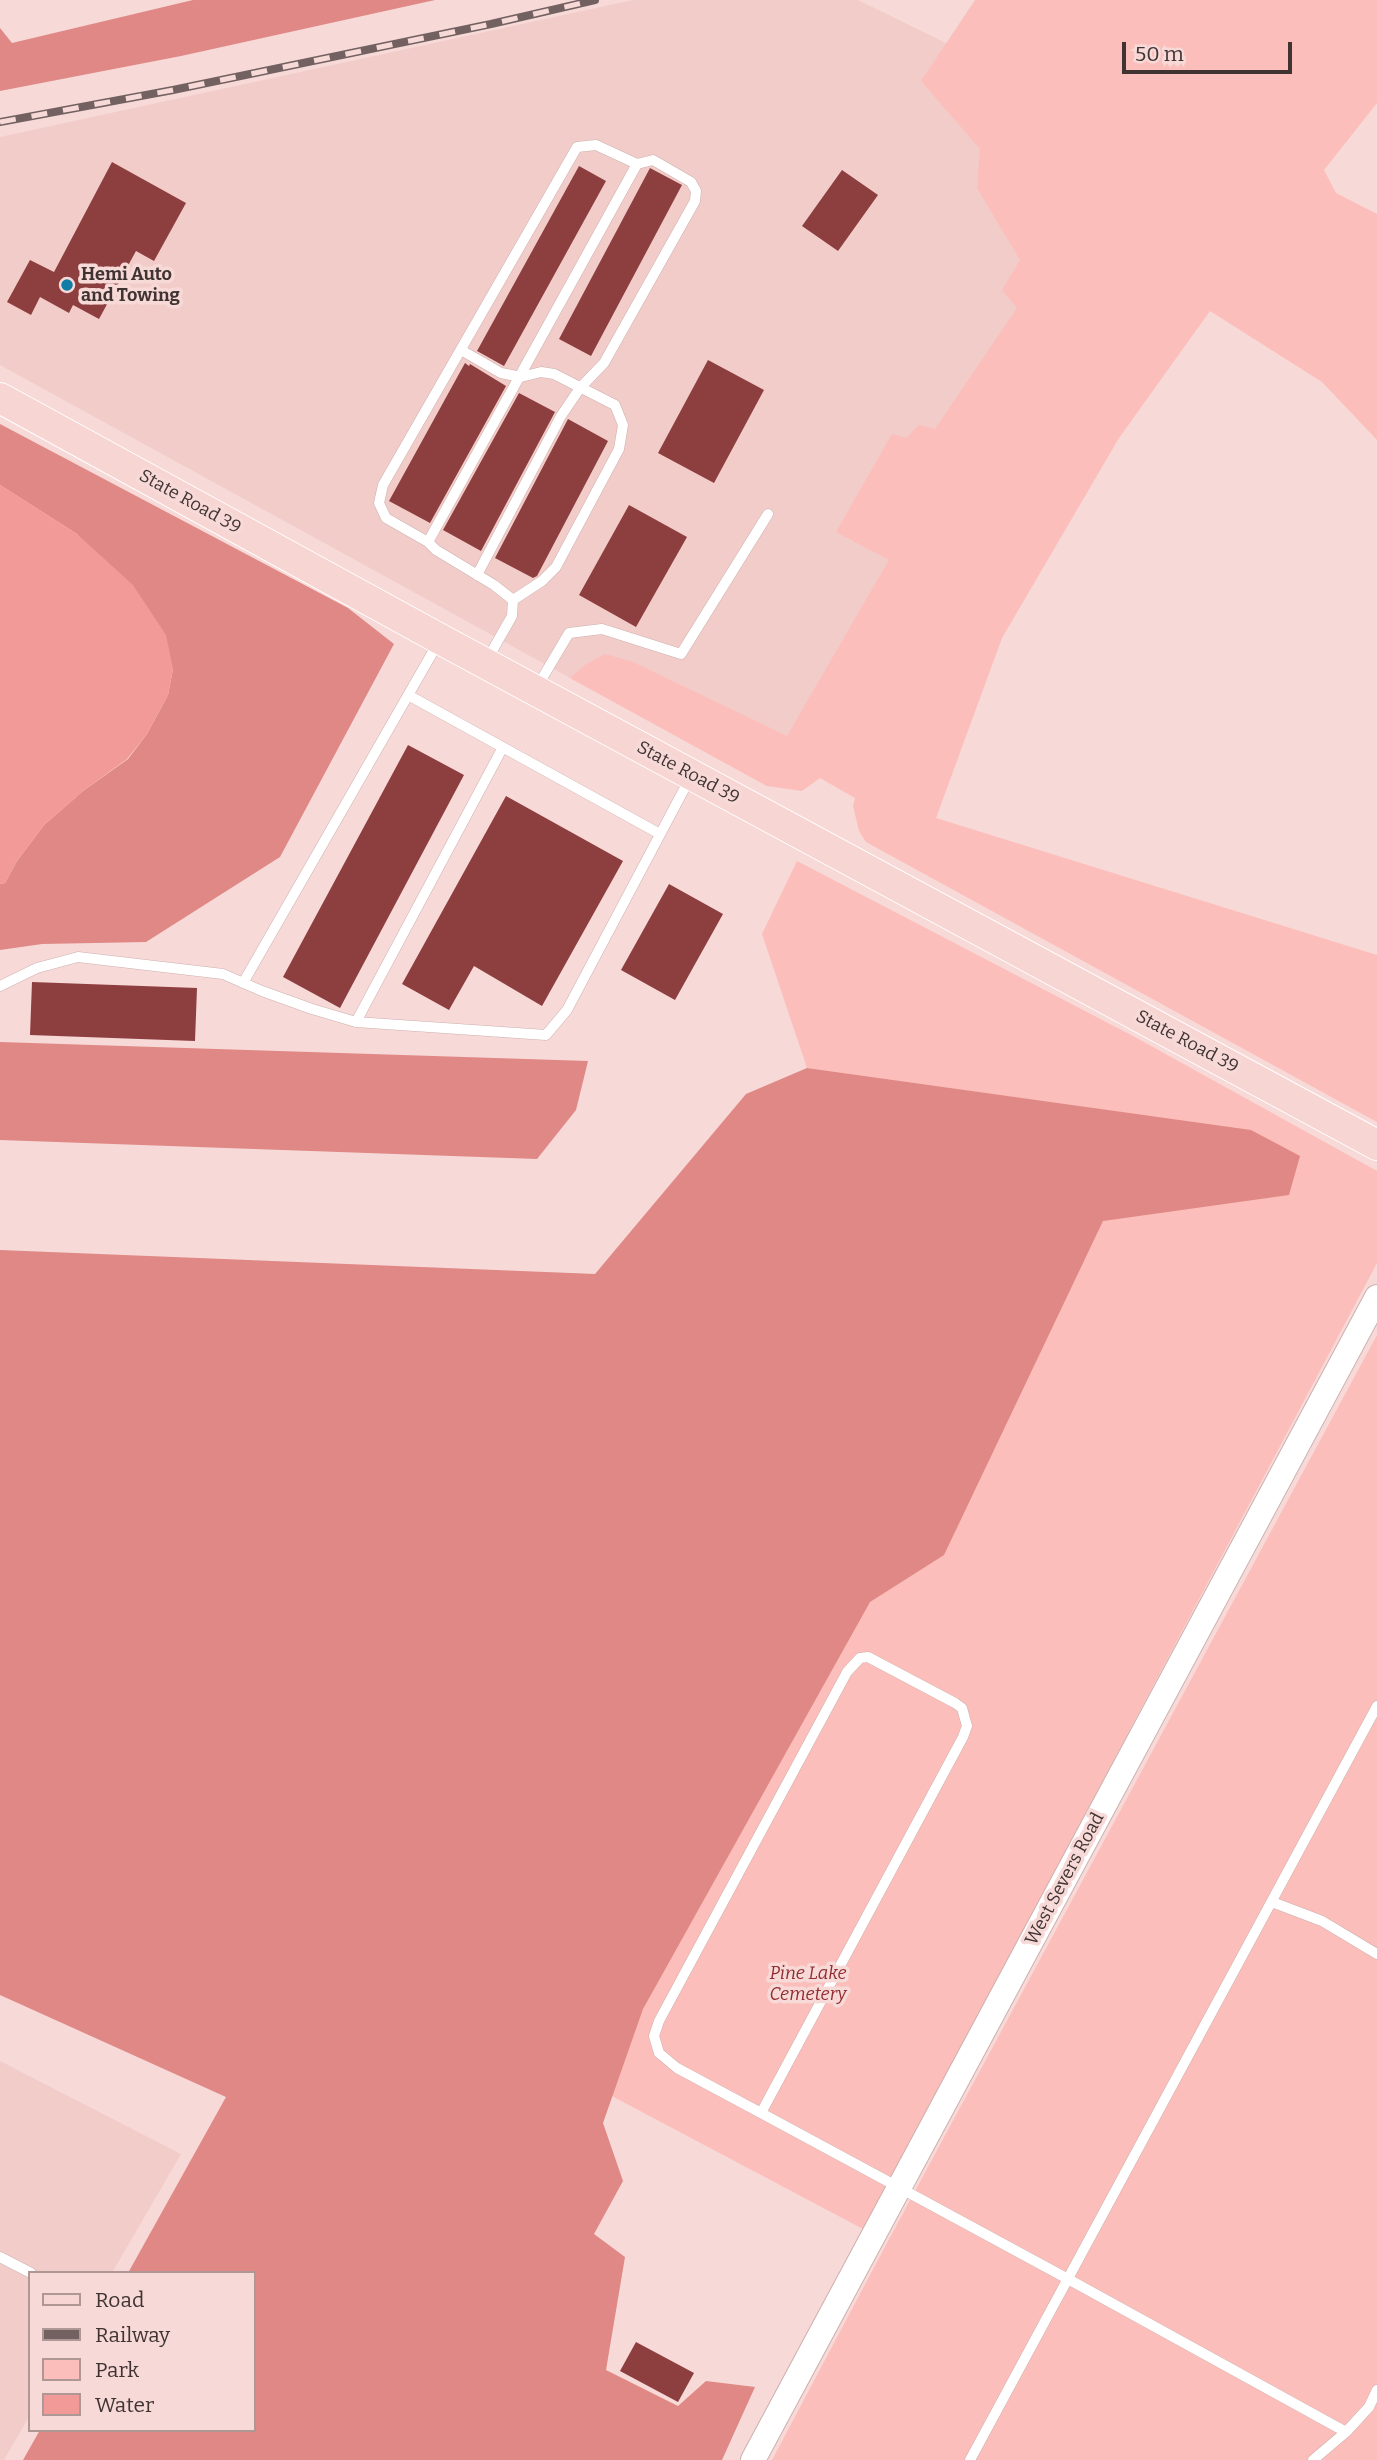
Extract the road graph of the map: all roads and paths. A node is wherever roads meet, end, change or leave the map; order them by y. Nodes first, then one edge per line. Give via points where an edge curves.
1 (637, 163) junction
2 (461, 350) junction
3 (521, 377) junction
4 (580, 387) junction
5 (0, 398) edge
6 (768, 514) dead end
7 (428, 542) junction
8 (477, 575) junction
9 (513, 600) junction
10 (440, 639) junction
11 (485, 663) junction
12 (535, 690) junction
13 (408, 695) junction
14 (503, 747) junction
15 (691, 775) junction
16 (660, 834) junction
17 (243, 983) junction
18 (0, 986) edge
19 (356, 1022) junction
20 (1377, 1145) edge
21 (1377, 1297) edge
22 (1377, 1706) edge
23 (1272, 1902) junction
24 (1377, 1954) edge
25 (761, 2113) junction
26 (900, 2188) junction
27 (0, 2257) edge
28 (28, 2271) edge
29 (1068, 2278) junction
30 (1377, 2390) edge
31 (1373, 2410) edge
32 (1346, 2432) junction
33 (753, 2460) edge
34 (970, 2460) edge
35 (1313, 2460) edge

1 - 2 lane via 596,145 577,147
1 - 3 lane
1 - 4 lane via 653,160 691,182 695,201 604,363
2 - 3 lane via 501,373
2 - 7 lane via 383,485 379,503 386,518
3 - 4 lane via 554,374
3 - 7 lane
4 - 8 lane
4 - 9 lane via 615,405 623,425 619,449 556,568
5 - 10 main road, State Road 39
6 - 12 lane via 681,654 602,629 569,633
7 - 8 lane
8 - 9 lane
9 - 11 lane via 512,616
10 - 11 main road, State Road 39
10 - 13 lane
11 - 12 main road, State Road 39
12 - 15 main road, State Road 39
13 - 14 lane
13 - 17 lane
14 - 16 lane
14 - 19 lane
15 - 16 lane
15 - 20 main road, State Road 39
16 - 19 lane via 567,1010 546,1035
17 - 18 lane via 223,974 78,957 37,968
17 - 19 lane
21 - 26 street, West Severs Road
22 - 23 lane
23 - 24 lane via 1322,1921
23 - 29 lane
25 - 25 lane via 677,2068 659,2053 654,2036 847,1672 860,1658 868,1657 955,1703 962,1709 967,1727
25 - 26 lane
26 - 29 lane
26 - 33 street, West Severs Road
27 - 28 lane
29 - 32 lane
29 - 34 lane
30 - 31 lane
31 - 32 lane
32 - 35 lane

